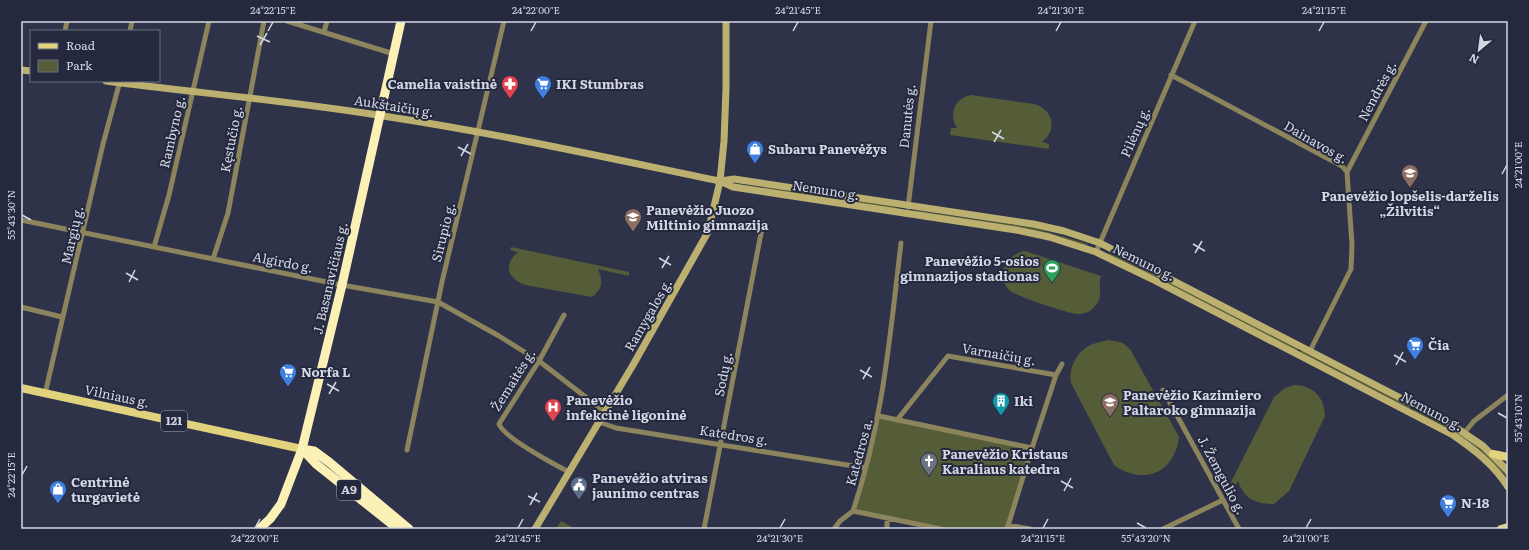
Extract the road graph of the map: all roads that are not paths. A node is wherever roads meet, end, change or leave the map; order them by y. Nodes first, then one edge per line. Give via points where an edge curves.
1 (209, 21) edge
2 (264, 21) edge
3 (287, 21) edge
4 (327, 21) edge
5 (401, 21) edge
6 (504, 21) edge
7 (726, 21) edge
8 (931, 21) edge
9 (1195, 21) edge
10 (1426, 21) edge
11 (324, 32) junction
12 (394, 54) junction
13 (1171, 75) junction
14 (120, 82) edge
15 (193, 91) junction
16 (250, 99) junction
17 (380, 115) junction
18 (478, 131) junction
19 (676, 172) joint
20 (1347, 172) junction
21 (720, 181) junction
22 (908, 205) junction
23 (907, 214) junction
24 (21, 220) edge
25 (763, 223) dead end
26 (84, 233) junction
27 (901, 243) dead end
28 (1100, 243) junction
29 (154, 247) junction
30 (1096, 252) junction
31 (213, 259) junction
32 (342, 285) junction
33 (438, 302) junction
34 (21, 307) edge
35 (564, 315) dead end
36 (62, 317) junction
37 (1310, 351) junction
38 (539, 361) junction
39 (1062, 364) dead end
40 (1056, 376) junction
41 (21, 388) edge
42 (1163, 390) dead end
43 (45, 394) junction
44 (1508, 395) edge
45 (605, 412) junction
46 (879, 416) junction
47 (897, 420) junction
48 (599, 422) junction
49 (1465, 432) junction
50 (720, 444) junction
51 (1032, 448) junction
52 (302, 449) junction
53 (407, 450) dead end
54 (1493, 454) junction
55 (1508, 457) edge
56 (866, 468) junction
57 (1508, 471) edge
58 (569, 472) junction
59 (1508, 487) edge
60 (1223, 500) junction
61 (853, 511) junction
62 (887, 518) junction
63 (1008, 527) edge
64 (1508, 527) edge
65 (259, 529) edge
66 (398, 529) edge
67 (409, 529) edge
68 (535, 529) edge
69 (704, 529) edge
70 (834, 529) edge
71 (887, 529) edge
72 (940, 529) edge
73 (1030, 529) edge
74 (1163, 529) edge
75 (1239, 529) edge
76 (1501, 529) edge

1 - 15 street, Rambyno g.
2 - 16 street, Kęstučio g.
3 - 11 street
4 - 11 street
5 - 12 highway, J. Basanavičiaus g.
6 - 18 street, Sirupio g.
7 - 21 main road, Ramygalos g. via 726,89
8 - 22 street, Danutės g.
9 - 13 street, Pilėnų g.
10 - 20 street, Nendrės g.
11 - 12 street
12 - 17 highway, J. Basanavičiaus g.
13 - 20 street, Dainavos g. via 1342,166
13 - 28 street, Pilėnų g.
14 - 15 main road, Aukštaičių g.
14 - 26 street, Margių g. via 103,144
15 - 16 main road, Aukštaičių g.
15 - 29 street, Rambyno g.
16 - 17 main road, Aukštaičių g.
16 - 31 street, Kęstučio g. via 228,213
17 - 18 main road, Aukštaičių g.
17 - 32 highway, J. Basanavičiaus g.
18 - 19 main road, Aukštaičių g.
18 - 33 street, Sirupio g.
19 - 21 main road, Nemuno g.
20 - 37 street, Dainavos g. via 1351,269
21 - 22 main road, Nemuno g. via 734,179
21 - 23 main road, Nemuno g. via 733,187
21 - 45 main road, Ramygalos g. via 711,224 704,241
22 - 23 street, Danutės g.
22 - 28 main road, Nemuno g. via 1033,224
23 - 30 main road, Nemuno g. via 1049,237
24 - 26 street, Algirdo g.
25 - 50 street, Sodų g.
26 - 29 street, Algirdo g.
26 - 36 street, Margių g.
27 - 46 street via 895,308
28 - 30 street, Pilėnų g.
28 - 37 main road, Nemuno g.
29 - 31 street, Algirdo g.
30 - 59 main road, Nemuno g. via 1453,435 1486,459
31 - 32 street, Algirdo g.
32 - 33 street, Algirdo g.
32 - 52 highway, J. Basanavičiaus g.
33 - 38 street, Algirdo g.
33 - 53 street, Sirupio g.
34 - 36 street
35 - 38 street, Žemaitės g.
36 - 43 street, Margių g.
37 - 49 main road, Nemuno g.
38 - 45 street, Algirdo g.
38 - 58 street, Žemaitės g. via 499,424 528,448
39 - 40 street
40 - 47 street, Varnaičių g. via 948,356
40 - 51 street
41 - 43 main road, Vilniaus g. / 121
42 - 60 street, J. Žemgulio g.
43 - 52 main road, Vilniaus g. / 121
44 - 49 street via 1474,421
45 - 48 main road, Ramygalos g.
46 - 47 street, Katedros a.
46 - 56 street, Katedros a.
47 - 51 street, Katedros a.
48 - 50 street, Katedros g. via 616,428
48 - 58 main road, Ramygalos g.
49 - 54 main road, Nemuno g.
50 - 56 street, Katedros g.
50 - 69 street, Sodų g.
51 - 63 street
52 - 65 highway, J. Basanavičiaus g. via 281,504
52 - 66 highway, A9 via 316,464
52 - 67 highway, Vilniaus g. / A9 via 314,451 329,462
54 - 55 main road
54 - 57 main road, Nemuno g.
56 - 61 street, Katedros a.
58 - 68 main road, Ramygalos g.
60 - 74 street
60 - 75 street, J. Žemgulio g.
61 - 62 street
61 - 70 street
62 - 71 street
62 - 72 street
63 - 73 street
64 - 76 main road

